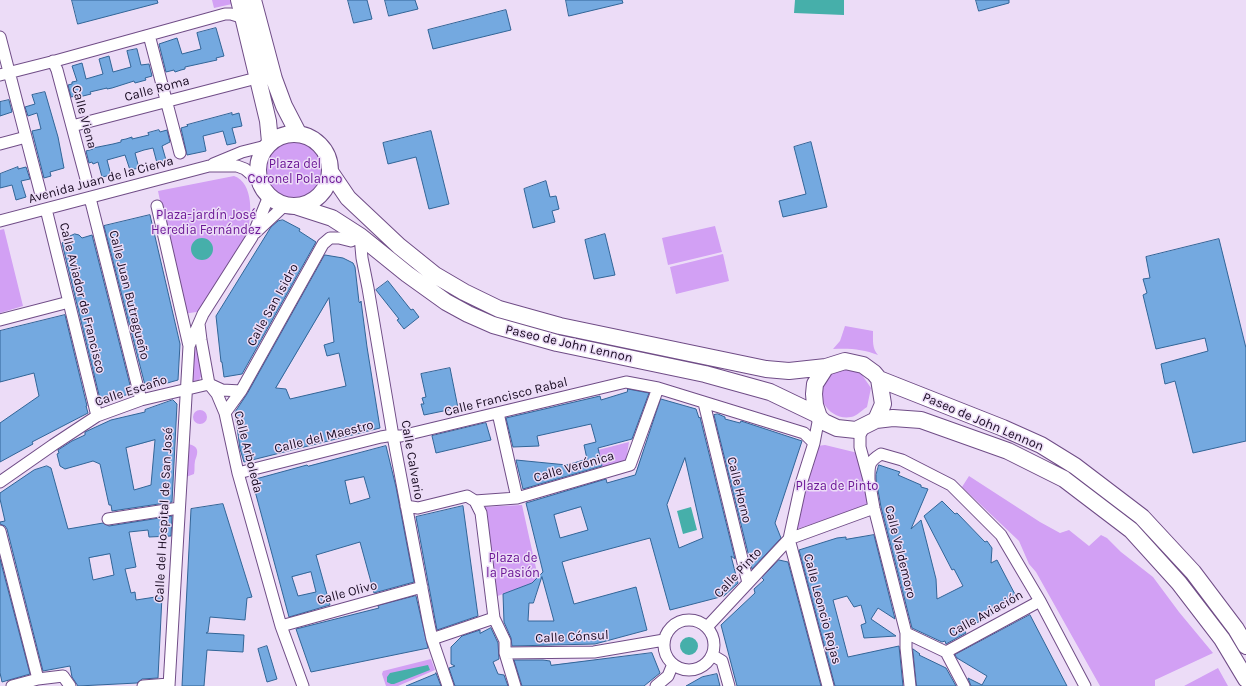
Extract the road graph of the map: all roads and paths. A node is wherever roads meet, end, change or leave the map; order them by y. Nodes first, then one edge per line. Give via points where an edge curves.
1 (239, 0) edge
2 (253, 0) edge
3 (244, 18) junction
4 (149, 35) junction
5 (0, 37) edge
6 (53, 62) junction
7 (5, 74) edge
8 (250, 80) dead end
9 (166, 102) junction
10 (72, 126) junction
11 (298, 133) junction
12 (26, 137) junction
13 (0, 144) edge
14 (268, 144) junction
15 (180, 154) dead end
16 (209, 166) junction
17 (331, 173) junction
18 (86, 180) dead end
19 (260, 182) junction
20 (40, 191) dead end
21 (269, 196) junction
22 (90, 198) junction
23 (157, 206) dead end
24 (292, 206) junction
25 (46, 209) junction
26 (0, 221) edge
27 (252, 236) junction
28 (360, 236) junction
29 (69, 302) junction
30 (184, 318) junction
31 (0, 320) edge
32 (199, 321) junction
33 (189, 346) junction
34 (826, 367) junction
35 (879, 378) junction
36 (209, 384) junction
37 (658, 388) junction
38 (185, 389) junction
39 (241, 391) junction
40 (141, 400) junction
41 (704, 403) junction
42 (225, 413) junction
43 (498, 414) junction
44 (98, 416) junction
45 (819, 416) junction
46 (870, 423) junction
47 (393, 436) junction
48 (814, 443) junction
49 (238, 473) junction
50 (869, 480) junction
51 (0, 482) edge
52 (518, 498) junction
53 (476, 501) junction
54 (406, 506) junction
55 (179, 508) junction
56 (874, 508) junction
57 (108, 519) dead end
58 (0, 531) edge
59 (789, 539) junction
60 (748, 583) junction
61 (422, 587) junction
62 (1040, 601) junction
63 (494, 618) junction
64 (280, 626) junction
65 (707, 627) junction
66 (906, 633) junction
67 (432, 639) junction
68 (664, 640) junction
69 (1246, 646) edge
70 (946, 652) junction
71 (505, 653) junction
72 (712, 655) junction
73 (673, 664) junction
74 (38, 679) junction
75 (1246, 679) edge
76 (169, 685) edge
77 (12, 686) edge
78 (70, 686) edge
79 (143, 686) edge
80 (303, 686) edge
81 (448, 686) edge
82 (515, 686) edge
83 (656, 686) edge
84 (729, 686) edge
85 (828, 686) edge
86 (910, 686) edge
87 (964, 686) edge
88 (1085, 686) edge

1 - 3 highway
2 - 11 highway via 274,79
3 - 4 street via 228,14
3 - 14 highway via 268,121
4 - 6 street
4 - 9 street
5 - 7 street
6 - 7 street
6 - 10 street, Calle Viena
7 - 12 street
8 - 9 street, Calle Roma
9 - 10 street, Calle Roma
9 - 15 street
10 - 18 street, Calle Viena
11 - 14 highway via 281,136
11 - 17 highway via 309,136 320,144 328,154
12 - 13 street
12 - 20 street
14 - 16 street, Avenida Juan de la Cierva
14 - 19 highway via 261,157
16 - 19 street, Avenida Juan de la Cierva via 237,166 245,169
16 - 22 street, Avenida Juan de la Cierva
17 - 24 highway via 328,185 313,202
17 - 34 highway, Paseo de John Lennon via 348,198 399,246 435,275 499,309 560,326 766,369 790,371
19 - 21 highway
21 - 24 highway
21 - 27 street
22 - 25 street, Avenida Juan de la Cierva
22 - 40 street, Calle Juan Butragueño
23 - 30 street, Calle del Hospital de San José
24 - 27 street
24 - 28 highway, Paseo de John Lennon via 332,218
25 - 26 street, Avenida Juan de la Cierva
25 - 29 street, Calle Aviador de Francisco
27 - 32 street
28 - 39 street, Calle San Isidro via 351,241 330,238 323,244
28 - 45 highway, Paseo de John Lennon via 446,302 493,326 556,343 705,374 770,392
28 - 47 street, Calle Calvario
29 - 31 street
29 - 44 street, Calle Aviador de Francisco
30 - 32 street
30 - 33 street, Calle del Hospital de San José
32 - 33 street, Calle del Hospital de San José
32 - 36 street, Calle Arboleda
33 - 38 street, Calle del Hospital de San José
34 - 35 highway via 845,361 863,365
34 - 45 highway via 815,384 814,405
35 - 46 highway via 883,404
35 - 69 highway, Paseo de John Lennon via 1003,428 1075,466 1142,516 1193,572
36 - 38 street, Calle Escaño
36 - 39 street via 222,390
36 - 42 street, Calle Arboleda via 217,394
37 - 41 street
37 - 43 street, Calle Francisco Rabal via 626,382
37 - 52 street, Calle Verónica via 630,465
38 - 40 street, Calle Escaño
38 - 55 street, Calle del Hospital de San José
39 - 42 street, Calle San Isidro
40 - 44 street, Calle Escaño
41 - 48 street via 804,433
41 - 60 street, Calle Horno
42 - 49 street, Calle Arboleda
43 - 47 street, Calle Francisco Rabal
43 - 52 street
44 - 51 street, Calle Escaño
45 - 46 highway via 824,422 837,428 856,430
45 - 48 street
46 - 50 street, Calle Valdemoro via 860,434 860,447
46 - 75 highway, Paseo de John Lennon via 894,418 921,420 1008,451 1064,479 1131,530 1179,583 1222,639
47 - 49 street, Calle del Maestro
47 - 54 street, Calle Calvario
48 - 59 street via 801,484
49 - 64 street, Calle Arboleda
50 - 56 street, Calle Valdemoro
50 - 62 street via 869,465 881,454 902,460 950,485 1001,535
52 - 53 street
53 - 54 street via 467,496 418,508
53 - 63 street via 481,513
54 - 61 street, Calle Calvario
55 - 57 street
55 - 76 street, Calle del Hospital de San José
56 - 59 street
56 - 66 street, Calle Valdemoro
58 - 74 street
59 - 60 street, Calle Pinto
59 - 85 street, Calle Leoncio Rojas
60 - 65 street, Calle Pinto
61 - 64 street, Calle Olivo
61 - 67 street, Calle Calvario
62 - 70 street, Calle Aviación
62 - 88 street
63 - 67 street
63 - 71 street via 505,641
64 - 80 street, Calle Arboleda
65 - 68 street via 694,620 680,621 673,625
65 - 72 street via 714,640
66 - 70 street
66 - 86 street, Calle Valdemoro
67 - 81 street, Calle Calvario
68 - 71 street, Calle Cónsul via 594,652
68 - 73 street via 665,653
70 - 87 street
71 - 82 street
72 - 73 street via 702,666 695,669 687,670
72 - 84 street via 722,661
73 - 83 street via 668,676
74 - 77 street
74 - 78 street via 63,676
76 - 79 street

